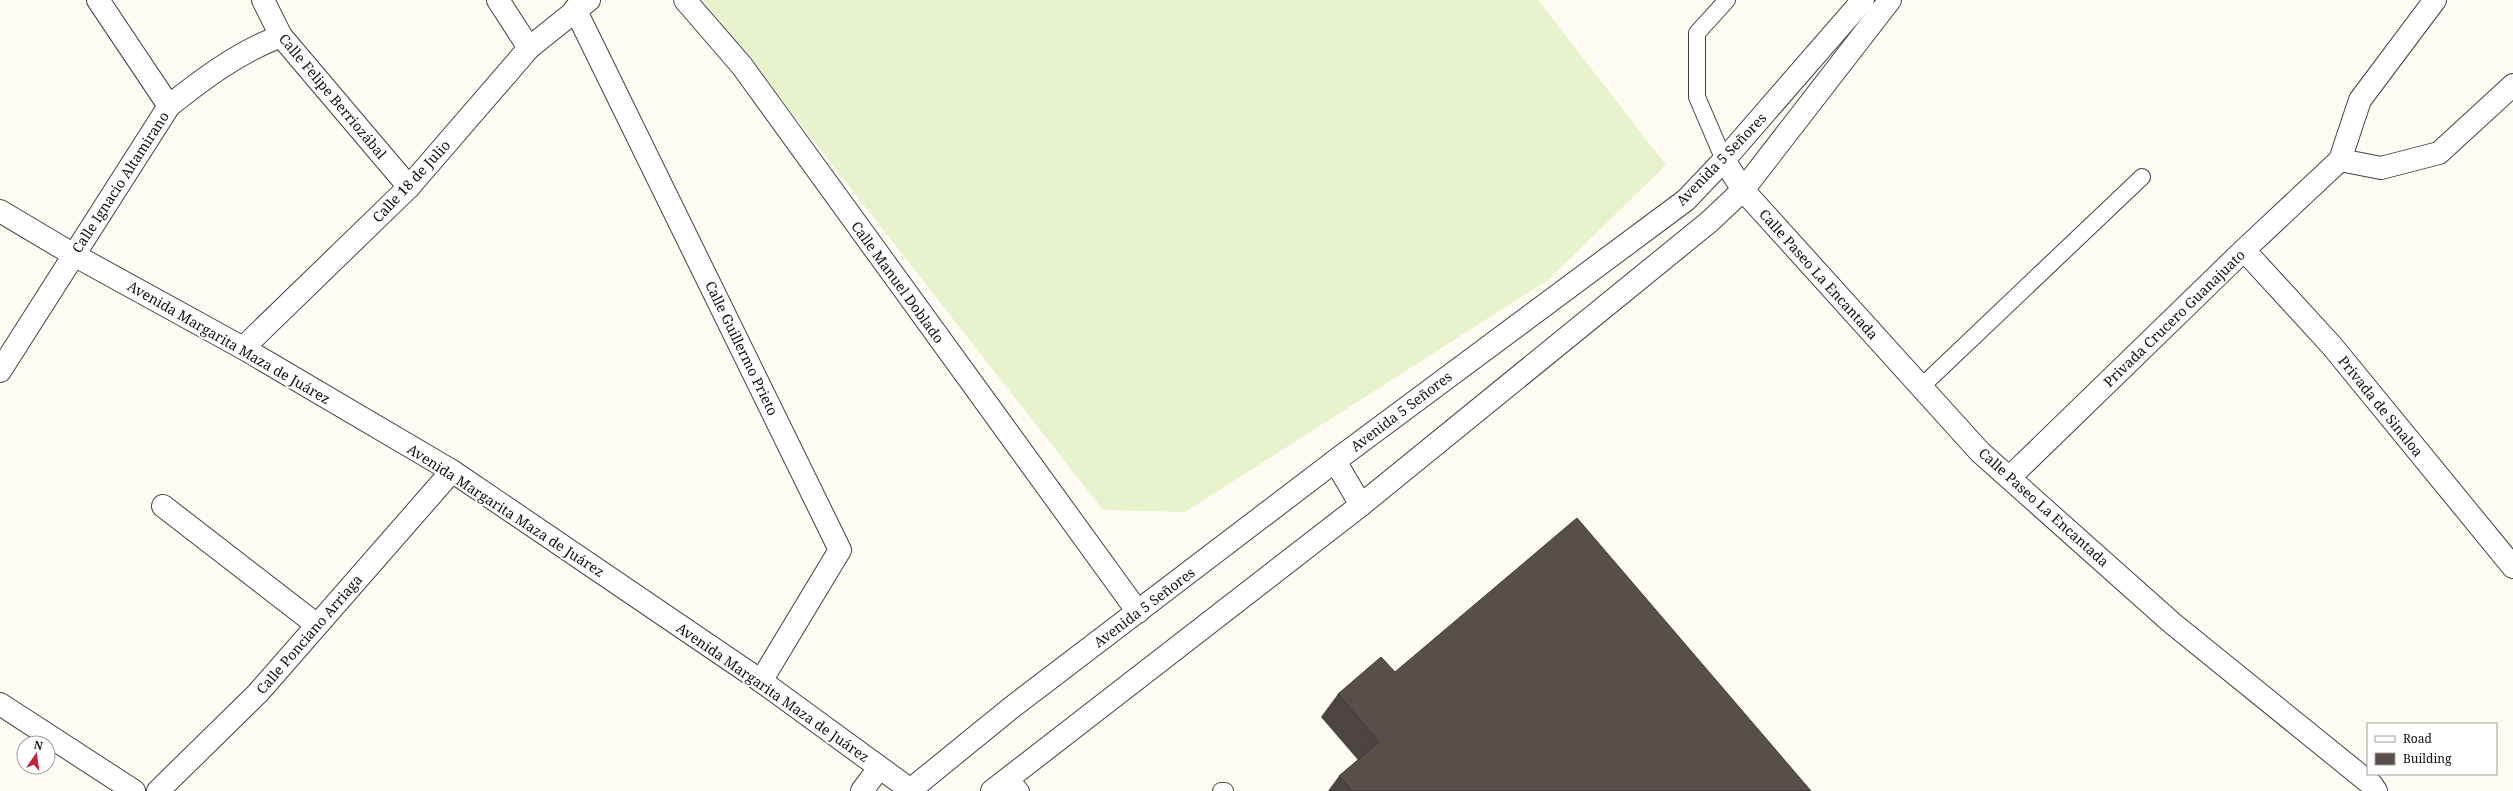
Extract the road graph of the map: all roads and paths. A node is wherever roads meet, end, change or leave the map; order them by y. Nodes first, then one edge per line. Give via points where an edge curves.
1 (98, 0) edge
2 (263, 0) edge
3 (498, 0) edge
4 (685, 0) edge
5 (1727, 0) edge
6 (1863, 0) edge
7 (1890, 0) edge
8 (2435, 0) edge
9 (582, 5) edge
10 (281, 36) junction
11 (529, 48) junction
12 (2513, 85) edge
13 (169, 106) junction
14 (1724, 160) junction
15 (2340, 160) junction
16 (2142, 177) dead end
17 (409, 187) junction
18 (1743, 190) junction
19 (0, 211) edge
20 (2244, 250) junction
21 (74, 255) junction
22 (243, 348) junction
23 (0, 371) edge
24 (1920, 387) junction
25 (1334, 461) junction
26 (452, 471) junction
27 (2010, 477) junction
28 (1361, 505) junction
29 (163, 506) dead end
30 (2513, 567) edge
31 (1138, 612) junction
32 (317, 626) junction
33 (761, 681) junction
34 (0, 704) edge
35 (880, 768) junction
36 (1015, 784) edge
37 (911, 790) edge
38 (134, 791) edge
39 (158, 791) edge
40 (862, 791) edge
41 (992, 791) edge
42 (1221, 791) edge
43 (1225, 791) edge
44 (2376, 791) edge

1 - 13 street
2 - 10 street, Calle Felipe Berriozábal
3 - 11 street
4 - 31 street, Calle Manuel Doblado via 742,66
5 - 14 lane via 1697,33 1697,97
6 - 14 street, Avenida 5 Señores
7 - 18 street, Avenida 5 Señores
8 - 15 street via 2360,100
9 - 11 street, Calle 18 de Julio
9 - 33 street, Calle Guillermo Prieto via 840,550
10 - 13 street, Calle Ignacio Altamirano via 260,44 209,74
10 - 17 street, Calle Felipe Berriozábal
11 - 17 street, Calle 18 de Julio
12 - 15 street via 2439,153 2381,168
13 - 21 street, Calle Ignacio Altamirano
14 - 18 street, Calle Paseo La Encantada
14 - 25 street, Avenida 5 Señores via 1686,200
15 - 20 street, Privada Crucero Guanajuato
16 - 24 lane
17 - 22 street, Calle 18 de Julio
18 - 24 street, Calle Paseo La Encantada
18 - 28 street, Avenida 5 Señores via 1709,222
19 - 21 street, Avenida Margarita Maza de Juárez
20 - 27 street, Privada Crucero Guanajuato
20 - 30 street, Privada de Sinaloa via 2332,346
21 - 22 street, Avenida Margarita Maza de Juárez
21 - 23 street, Calle Ignacio Altamirano
22 - 26 street, Avenida Margarita Maza de Juárez
24 - 27 street, Calle Paseo La Encantada via 1980,452
25 - 28 street
25 - 31 street, Avenida 5 Señores
26 - 32 street, Calle Ponciano Arriaga
26 - 33 street, Avenida Margarita Maza de Juárez
27 - 44 street, Calle Paseo La Encantada via 2172,623 2372,785
28 - 36 street, Avenida 5 Señores
29 - 32 street
31 - 37 street, Avenida 5 Señores via 1010,708
32 - 39 street, Calle Ponciano Arriaga via 258,693
33 - 35 street, Avenida Margarita Maza de Juárez
34 - 38 street
35 - 37 street, Avenida Margarita Maza de Juárez
35 - 40 street
36 - 41 street, Avenida 5 Señores
42 - 43 lane

